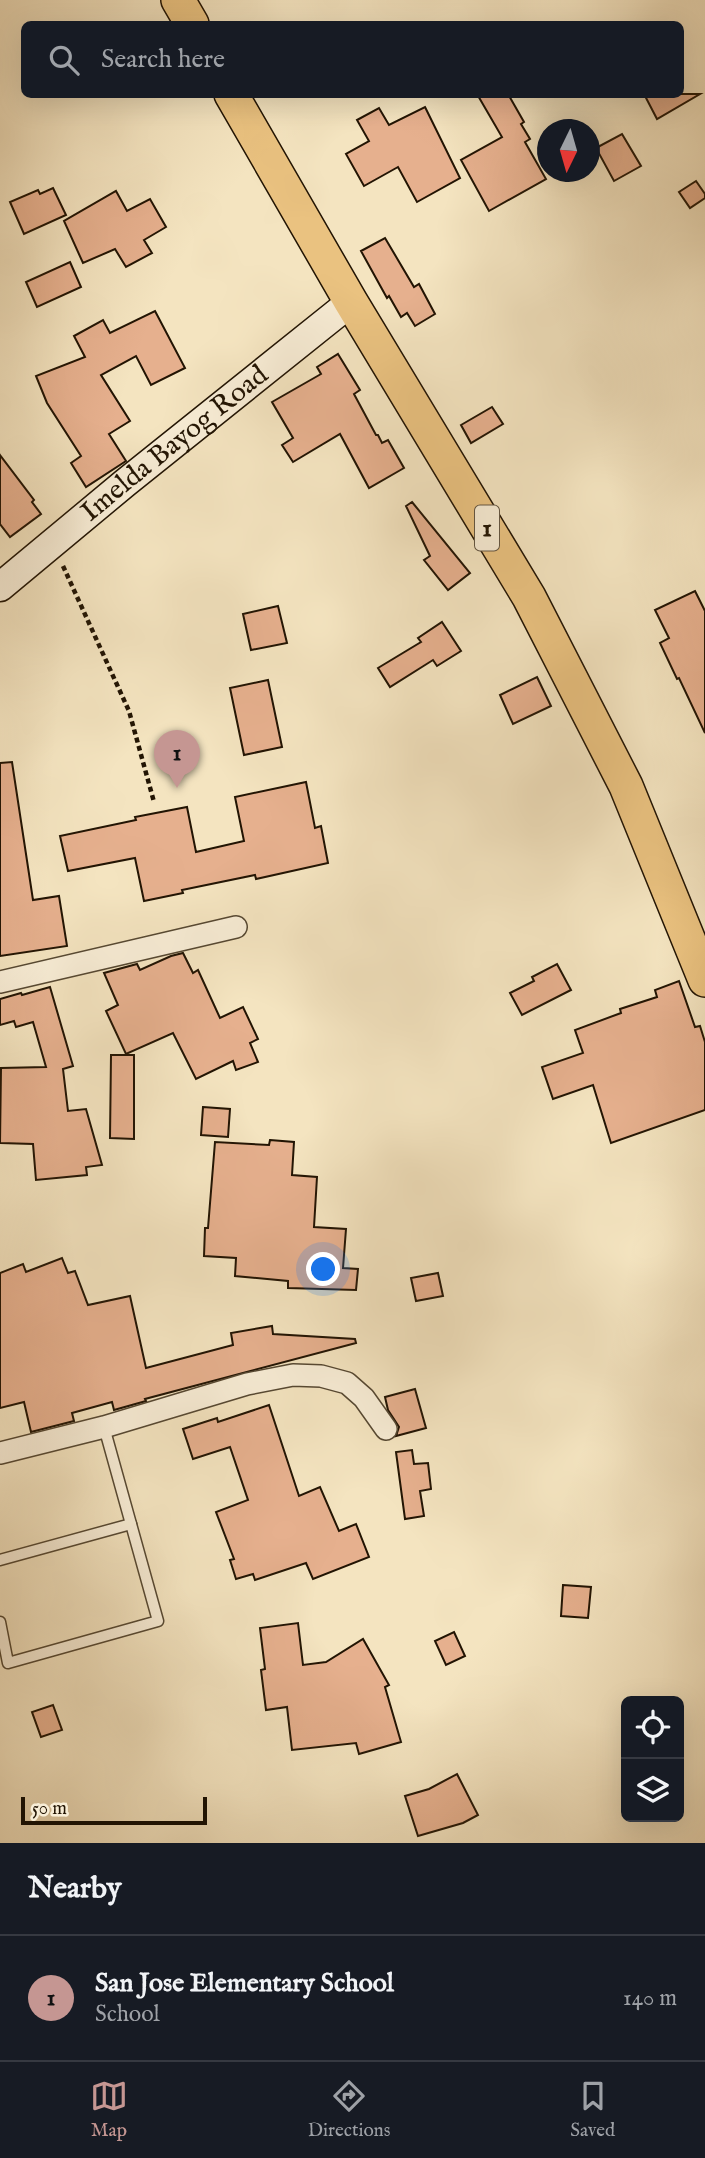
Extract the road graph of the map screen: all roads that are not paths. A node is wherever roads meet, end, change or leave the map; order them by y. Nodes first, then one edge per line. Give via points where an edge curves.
1 (178, 0) edge
2 (190, 21) edge
3 (233, 98) edge
4 (351, 302) junction
5 (0, 587) edge
6 (236, 927) dead end
7 (705, 980) edge
8 (0, 982) edge
9 (104, 1427) junction
10 (386, 1429) dead end
11 (0, 1453) edge
12 (131, 1524) junction
13 (0, 1560) edge
14 (0, 1622) edge

1 - 2 highway
3 - 4 highway, 1
4 - 5 main road, Imelda Bayog Road
4 - 7 highway, 1 via 535,609 626,786
6 - 8 street
9 - 10 street via 293,1374 347,1383
9 - 11 street
9 - 12 lane
12 - 13 lane
12 - 14 lane via 158,1622 8,1663

